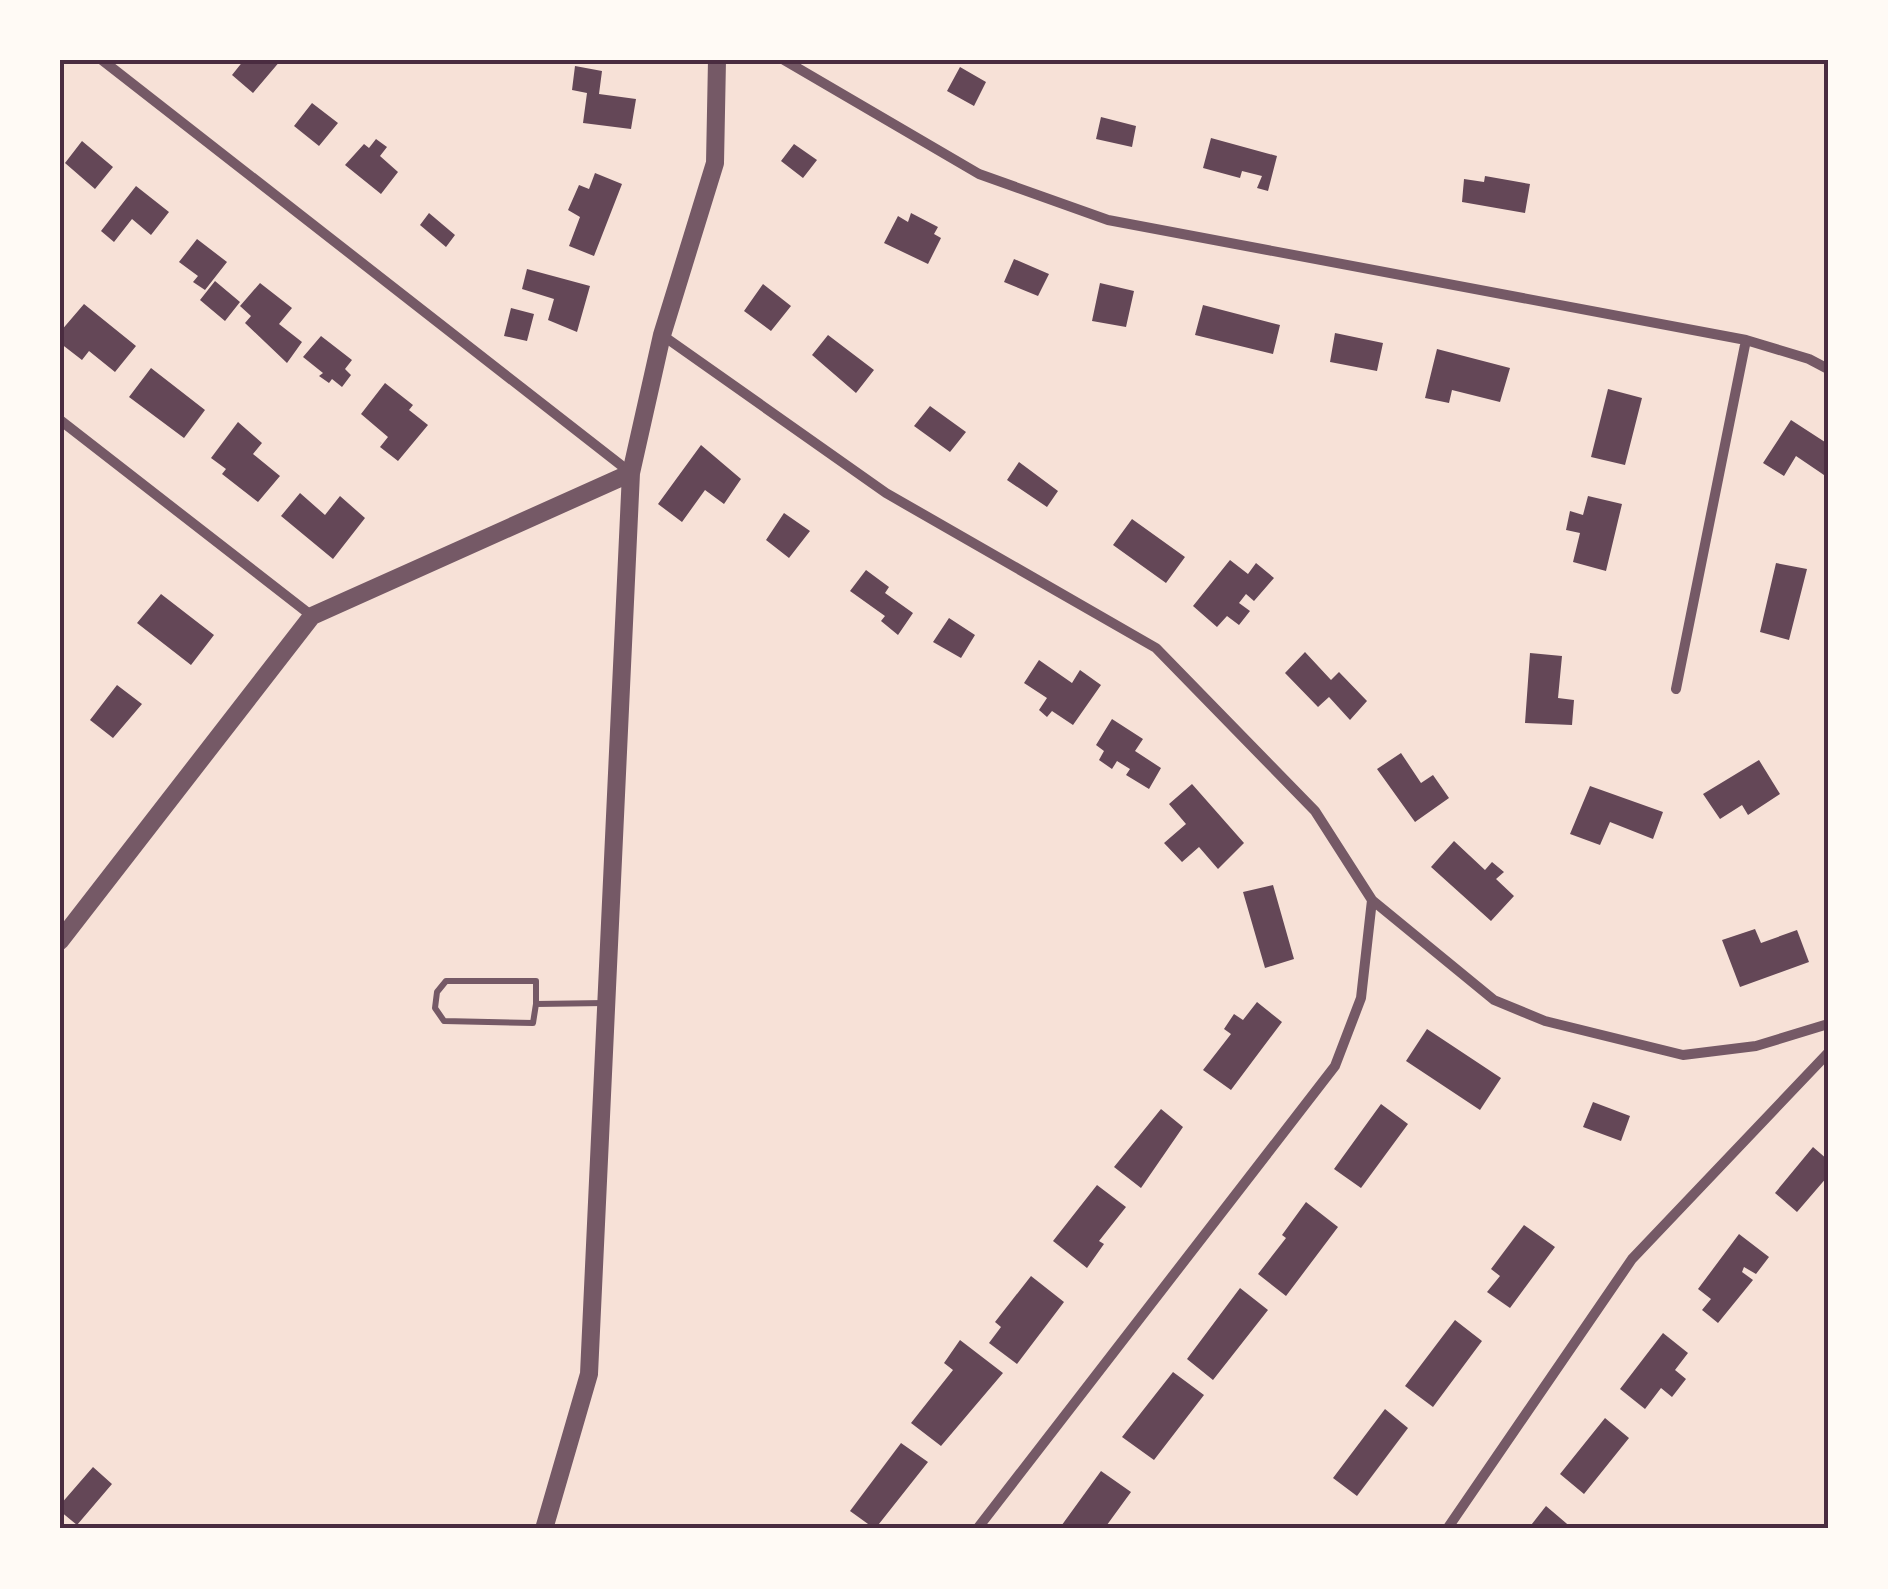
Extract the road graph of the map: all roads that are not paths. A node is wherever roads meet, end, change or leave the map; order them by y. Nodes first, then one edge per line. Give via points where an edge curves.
1 (102, 60) edge
2 (717, 60) edge
3 (784, 60) edge
4 (662, 335) junction
5 (1746, 340) junction
6 (1828, 369) edge
7 (60, 420) edge
8 (630, 472) junction
9 (312, 616) junction
10 (1676, 689) dead end
11 (1372, 900) junction
12 (60, 941) edge
13 (606, 1003) junction
14 (536, 1004) junction
15 (1828, 1024) edge
16 (1828, 1053) edge
17 (544, 1529) edge
18 (977, 1529) edge
19 (1447, 1529) edge

1 - 8 street
2 - 4 street via 715,162
3 - 5 street via 979,174 1108,220
4 - 8 street
4 - 11 street via 886,492 1156,648 1315,812
5 - 6 street
5 - 10 street
7 - 9 street
8 - 9 street
8 - 13 street
9 - 12 street
11 - 15 street via 1494,1000 1545,1021 1683,1055 1756,1046
11 - 18 street via 1361,998 1335,1066
13 - 14 lane
13 - 17 street via 588,1374
14 - 14 lane via 533,1024 444,1021 435,1008 446,980 536,981
16 - 19 street via 1632,1260

